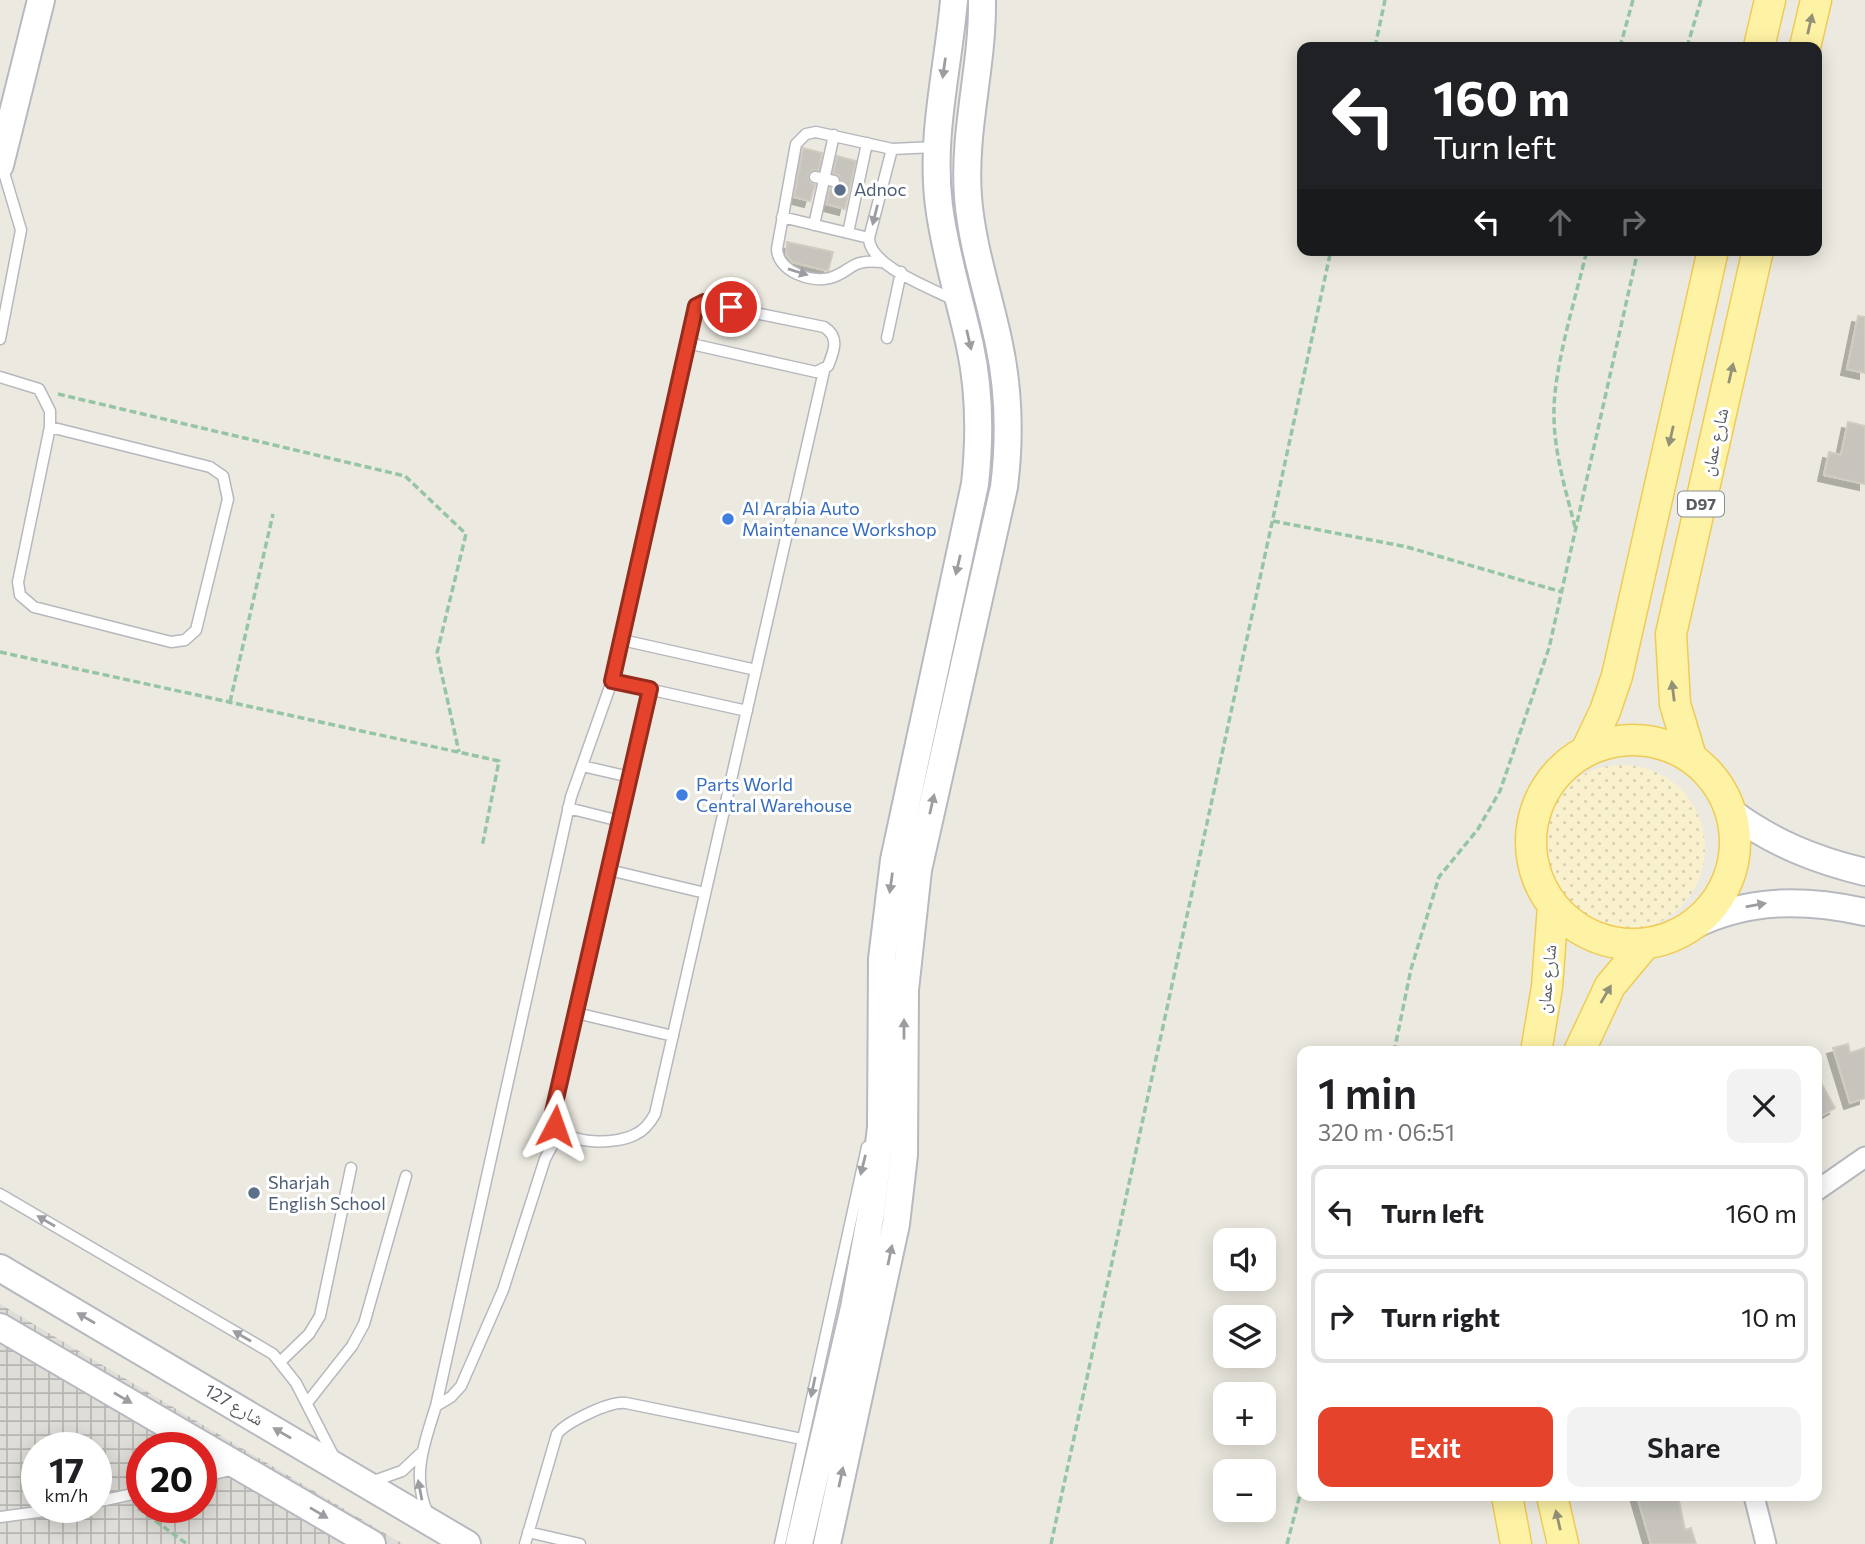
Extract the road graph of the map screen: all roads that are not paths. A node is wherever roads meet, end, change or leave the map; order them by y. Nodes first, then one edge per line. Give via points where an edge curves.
1 (41, 0) edge
2 (954, 0) edge
3 (982, 0) edge
4 (1770, 0) edge
5 (1815, 0) edge
6 (1760, 42) edge
7 (1806, 42) edge
8 (834, 135) junction
9 (867, 143) junction
10 (936, 147) junction
11 (891, 149) junction
12 (0, 164) edge
13 (782, 217) junction
14 (814, 225) junction
15 (848, 233) junction
16 (869, 237) junction
17 (1712, 256) edge
18 (1758, 256) edge
19 (882, 262) junction
20 (901, 272) junction
21 (960, 303) junction
22 (688, 336) junction
23 (887, 338) dead end
24 (0, 339) edge
25 (824, 371) junction
26 (0, 377) edge
27 (50, 427) junction
28 (622, 640) junction
29 (756, 670) junction
30 (612, 681) junction
31 (650, 689) junction
32 (747, 711) junction
33 (1586, 751) junction
34 (1691, 757) junction
35 (582, 765) junction
36 (629, 777) junction
37 (568, 808) junction
38 (1731, 812) junction
39 (620, 821) junction
40 (608, 870) junction
41 (1865, 872) edge
42 (705, 893) junction
43 (1553, 906) junction
44 (1865, 912) edge
45 (1692, 926) junction
46 (1644, 944) junction
47 (576, 1013) junction
48 (673, 1036) junction
49 (1537, 1046) edge
50 (1582, 1046) edge
51 (881, 1099) junction
52 (560, 1131) junction
53 (1865, 1157) edge
54 (351, 1168) dead end
55 (406, 1176) dead end
56 (1822, 1187) edge
57 (0, 1194) edge
58 (0, 1268) edge
59 (0, 1327) edge
60 (280, 1362) junction
61 (307, 1403) junction
62 (436, 1406) junction
63 (802, 1439) junction
64 (421, 1453) junction
65 (338, 1466) junction
66 (243, 1467) junction
67 (217, 1473) edge
68 (366, 1482) junction
69 (1508, 1501) edge
70 (1553, 1501) edge
71 (1755, 1501) edge
72 (21, 1514) edge
73 (0, 1517) edge
74 (433, 1524) junction
75 (528, 1532) junction
76 (363, 1541) edge
77 (467, 1544) edge
78 (525, 1544) edge
79 (580, 1544) edge
80 (779, 1544) edge
81 (799, 1544) edge
82 (827, 1544) edge
83 (1516, 1544) edge
84 (1563, 1544) edge
85 (1766, 1544) edge

1 - 12 street
2 -> 10 street
82 -> 3 street via 898,1212 905,1113 905,990 918,870 1008,459 1004,371 977,255 967,180
4 - 6 main road
7 -> 5 main road
8 - 9 lane
8 - 13 lane via 816,132 802,136 796,144
8 - 14 lane
9 - 11 lane
9 - 15 lane
10 - 11 lane
10 - 21 street via 940,216
11 -> 16 lane
12 - 24 lane via 21,230
13 - 14 lane
13 -> 19 lane via 777,255 792,272 824,278 855,263
14 - 15 lane
15 - 16 lane
16 - 19 lane via 870,249
17 -> 33 main road, D97 via 1617,676
34 -> 18 main road, شارع عمان / D97 via 1675,704 1671,635
19 - 20 lane
20 - 21 lane
20 - 23 lane
21 -> 51 street via 975,372 978,453 970,515 894,860 882,959
22 - 25 lane via 699,346
22 - 25 lane via 696,306 704,302 824,327 835,342
22 - 28 lane
25 - 29 lane
26 - 27 lane via 39,389 48,403
27 - 27 lane via 18,582 20,595 34,607 171,642 185,640 195,630 228,499 223,476 210,467
28 - 29 lane
28 - 30 lane
29 - 32 lane
30 - 31 lane
30 - 35 lane
31 - 32 lane
31 - 36 lane
32 - 42 lane
33 - 34 main road via 1606,742 1650,740
33 - 43 main road via 1564,765 1548,785 1534,821 1532,859
34 - 38 main road via 1722,791
35 - 36 lane
35 - 37 lane
36 - 39 lane
37 - 39 lane
37 - 62 lane
38 - 41 street via 1756,831 1802,854
38 - 45 main road via 1735,838 1725,888
39 - 40 lane
40 - 42 lane
40 - 47 lane
42 - 48 lane
43 - 46 main road via 1594,937
43 - 49 main road, شارع عمان via 1548,986
45 -> 44 street via 1731,910 1777,902 1823,903
45 - 46 main road
50 -> 46 main road via 1610,986
47 - 48 lane
47 - 52 lane via 553,1112
48 - 52 lane via 655,1114 643,1130 615,1139 571,1138
51 -> 63 lane
51 - 81 street via 877,1170 864,1256
52 - 62 lane via 545,1159 503,1290 461,1386
53 - 56 street
54 - 60 lane via 320,1316 314,1329
55 - 61 lane via 364,1324
60 -> 57 lane
65 -> 58 street, شارع 127
59 -> 66 street
60 - 61 lane
61 - 65 lane
62 - 64 lane
63 - 75 lane via 626,1403 606,1405 568,1422 557,1434
63 - 80 lane
64 - 68 lane via 391,1478
74 -> 64 lane via 418,1485
65 - 68 street, شارع 127
66 - 67 lane
66 -> 76 street
68 - 74 street, شارع 127
69 - 83 main road
84 -> 70 main road
71 - 85 street
72 - 73 lane
74 - 77 street, شارع 127
75 - 78 lane
75 - 79 lane

